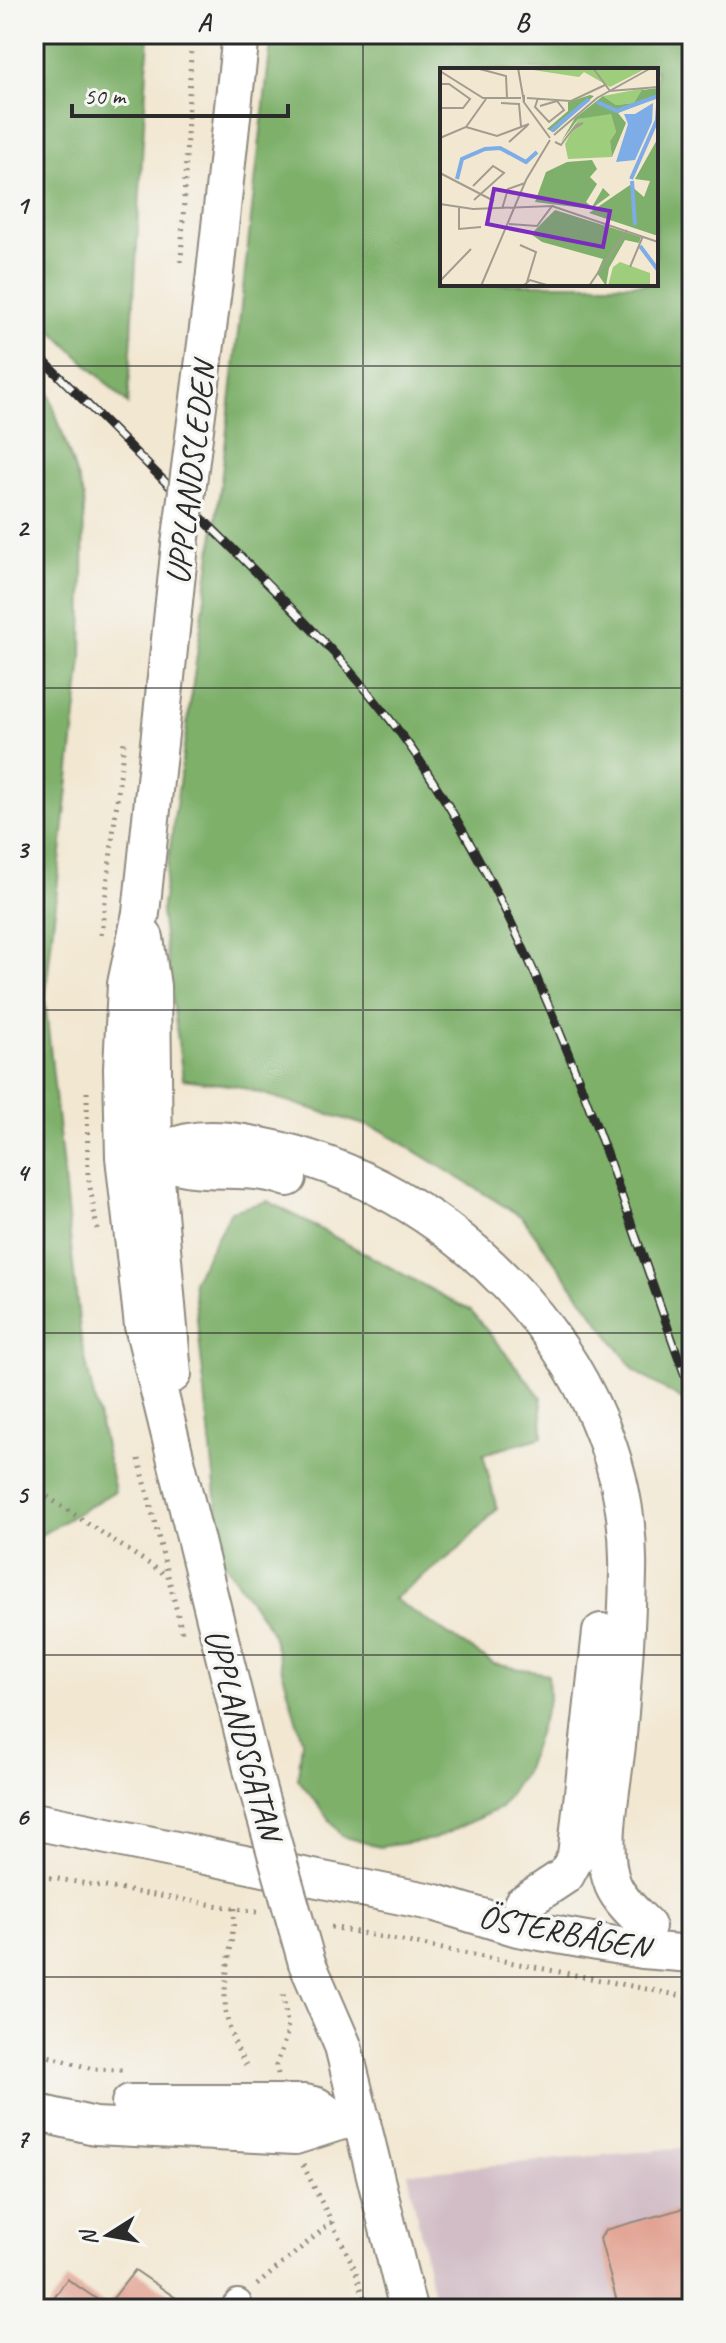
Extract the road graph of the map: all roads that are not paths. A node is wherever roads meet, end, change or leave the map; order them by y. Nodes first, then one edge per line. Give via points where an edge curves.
1 (241, 34) edge
2 (139, 1156) junction
3 (34, 1821) edge
4 (436, 1903) junction
5 (522, 1904) junction
6 (647, 1926) junction
7 (692, 1944) edge
8 (692, 1954) edge
9 (34, 2088) edge
10 (34, 2112) edge
11 (351, 2121) junction
12 (396, 2309) edge
13 (408, 2309) edge

1 - 2 main road, UPPLANDSLEDEN, bridge via 141,913 152,986
2 - 5 main road via 188,1170 239,1169 282,1176 386,1216 459,1266 521,1330 573,1416 601,1515 606,1569 592,1728 576,1856 566,1875
2 - 6 main road via 184,1143 233,1141 306,1160 392,1193 473,1249 528,1307 568,1362 612,1460 623,1515 628,1569 606,1856 613,1885
2 - 11 main road, UPPLANDSGATAN, bridge via 184,1503 307,1963 310,2005
3 - 4 main road, ÖSTERBÅGEN
4 - 5 main road, ÖSTERBÅGEN
4 - 8 main road, ÖSTERBÅGEN via 518,1928
5 - 6 main road, ÖSTERBÅGEN
6 - 7 main road, ÖSTERBÅGEN
9 - 11 main road via 99,2103 305,2103
10 - 11 main road via 95,2126 295,2136
11 - 12 main road, UPPLANDSGATAN via 385,2285
11 - 13 main road, UPPLANDSGATAN

